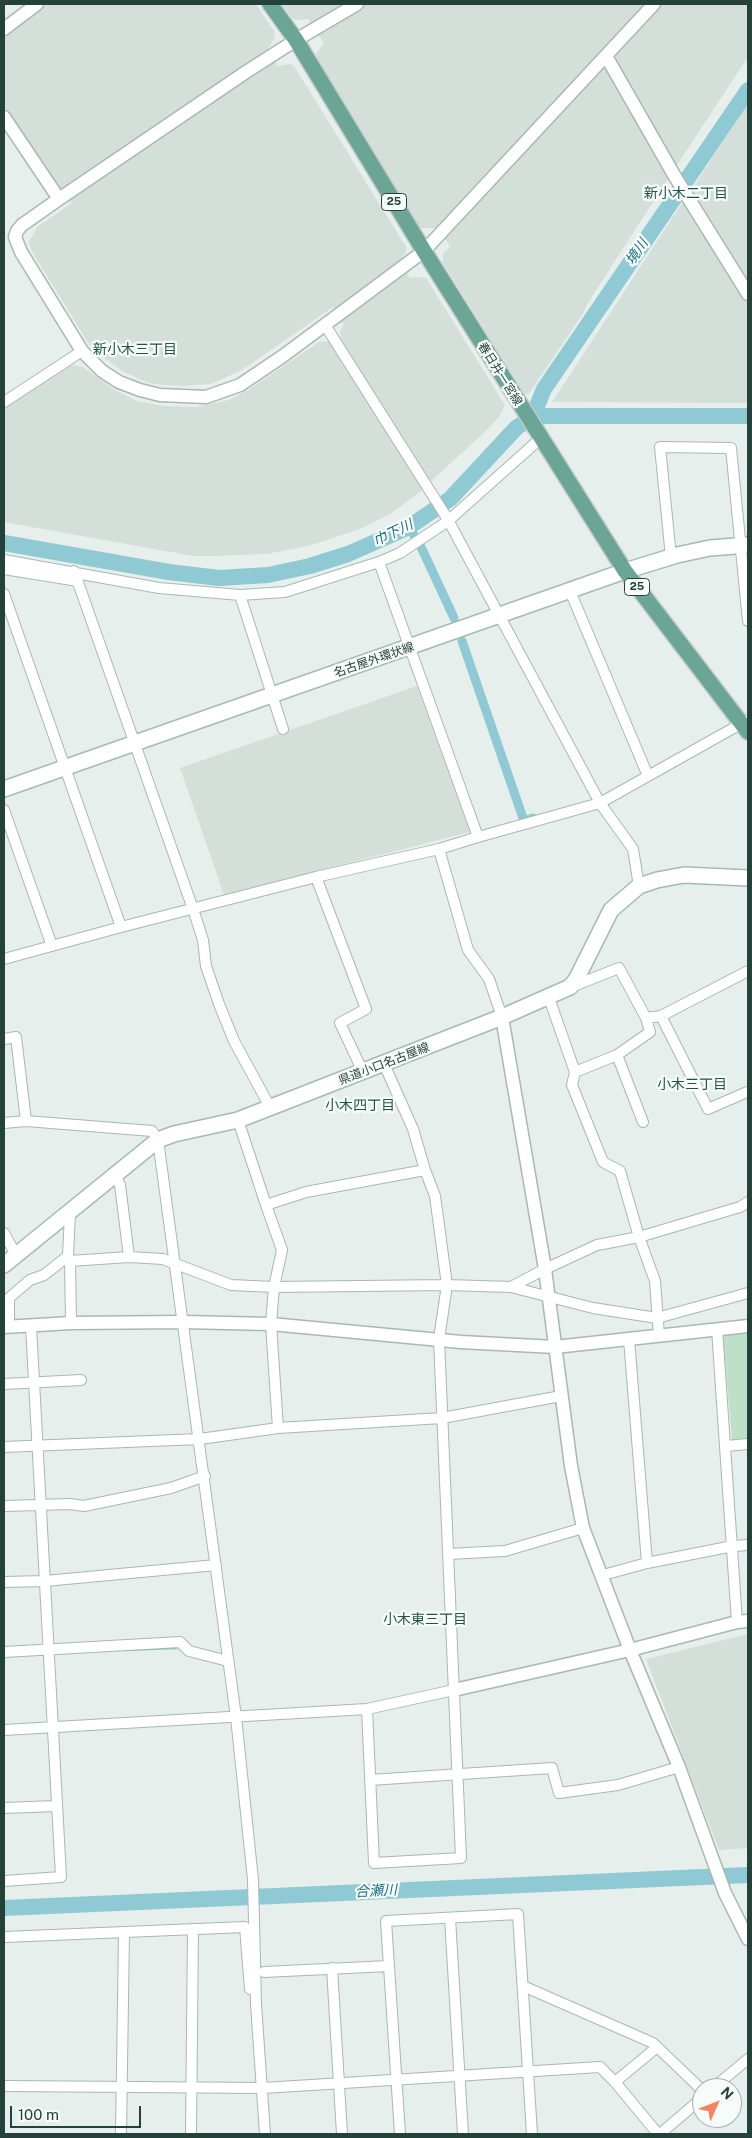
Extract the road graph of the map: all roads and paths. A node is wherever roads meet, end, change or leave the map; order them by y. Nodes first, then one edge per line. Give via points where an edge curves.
1 (37, 4) edge
2 (270, 4) edge
3 (356, 4) edge
4 (654, 4) edge
5 (4, 28) edge
6 (296, 40) junction
7 (606, 56) junction
8 (4, 117) edge
9 (59, 199) junction
10 (424, 251) junction
11 (748, 294) edge
12 (324, 326) junction
13 (82, 351) junction
14 (4, 402) edge
15 (539, 436) junction
16 (448, 519) junction
17 (744, 545) edge
18 (671, 557) junction
19 (4, 560) edge
20 (379, 562) junction
21 (4, 569) edge
22 (74, 571) junction
23 (625, 571) junction
24 (78, 582) junction
25 (570, 591) junction
26 (4, 594) edge
27 (240, 595) junction
28 (500, 615) junction
29 (748, 620) edge
30 (409, 648) junction
31 (271, 695) junction
32 (746, 725) edge
33 (283, 729) dead end
34 (135, 744) junction
35 (65, 768) junction
36 (648, 776) junction
37 (4, 790) edge
38 (600, 803) junction
39 (4, 810) edge
40 (478, 837) junction
41 (439, 849) junction
42 (316, 877) junction
43 (748, 878) edge
44 (639, 886) junction
45 (193, 909) junction
46 (122, 927) junction
47 (52, 946) junction
48 (4, 959) edge
49 (748, 971) edge
50 (570, 987) junction
51 (549, 998) junction
52 (661, 1016) junction
53 (502, 1017) junction
54 (646, 1018) junction
55 (4, 1039) edge
56 (617, 1055) junction
57 (384, 1064) junction
58 (364, 1072) junction
59 (575, 1072) junction
60 (748, 1093) edge
61 (270, 1107) junction
62 (238, 1120) junction
63 (26, 1121) junction
64 (643, 1122) dead end
65 (4, 1123) edge
66 (158, 1140) junction
67 (425, 1170) junction
68 (116, 1175) junction
69 (748, 1202) edge
70 (266, 1205) junction
71 (70, 1213) junction
72 (4, 1232) edge
73 (639, 1237) junction
74 (16, 1256) junction
75 (129, 1257) junction
76 (69, 1259) junction
77 (174, 1263) junction
78 (4, 1265) edge
79 (545, 1269) junction
80 (447, 1285) junction
81 (274, 1287) junction
82 (511, 1287) junction
83 (748, 1293) edge
84 (548, 1297) junction
85 (657, 1318) junction
86 (182, 1322) junction
87 (71, 1323) junction
88 (271, 1324) junction
89 (31, 1326) junction
90 (748, 1326) edge
91 (6, 1327) edge
92 (717, 1329) junction
93 (659, 1336) junction
94 (440, 1339) junction
95 (629, 1339) junction
96 (556, 1346) junction
97 (81, 1380) dead end
98 (34, 1382) junction
99 (4, 1384) edge
100 (561, 1396) junction
101 (442, 1418) junction
102 (278, 1428) junction
103 (200, 1439) junction
104 (748, 1444) edge
105 (38, 1445) junction
106 (726, 1446) junction
107 (4, 1447) edge
108 (205, 1476) junction
109 (41, 1504) junction
110 (4, 1506) edge
111 (583, 1528) junction
112 (748, 1545) edge
113 (733, 1546) junction
114 (448, 1554) junction
115 (647, 1563) junction
116 (216, 1565) junction
117 (603, 1575) junction
118 (44, 1580) junction
119 (4, 1582) edge
120 (743, 1622) edge
121 (48, 1650) junction
122 (630, 1650) junction
123 (4, 1652) edge
124 (228, 1661) junction
125 (454, 1690) junction
126 (367, 1709) junction
127 (236, 1717) junction
128 (52, 1728) junction
129 (4, 1730) edge
130 (680, 1767) junction
131 (458, 1774) junction
132 (370, 1780) junction
133 (56, 1806) junction
134 (4, 1808) edge
135 (4, 1881) edge
136 (450, 1918) junction
137 (194, 1929) junction
138 (124, 1933) junction
139 (4, 1937) edge
140 (748, 1939) edge
141 (389, 1966) junction
142 (332, 1968) junction
143 (264, 1972) dead end
144 (523, 1986) junction
145 (256, 2004) junction
146 (656, 2048) junction
147 (748, 2059) edge
148 (528, 2072) junction
149 (458, 2076) junction
150 (725, 2078) edge
151 (396, 2081) junction
152 (692, 2081) edge
153 (615, 2082) junction
154 (339, 2083) junction
155 (4, 2086) edge
156 (122, 2088) junction
157 (192, 2088) junction
158 (263, 2088) junction
159 (692, 2106) edge
160 (121, 2134) edge
161 (191, 2134) edge
162 (265, 2134) edge
163 (342, 2134) edge
164 (400, 2134) edge
165 (463, 2134) edge
166 (532, 2134) edge
167 (659, 2134) edge

1 - 5 street
2 - 6 main road, 春日井一宮線 / 25
3 - 6 street
4 - 7 street
6 - 9 street
6 - 10 main road, 春日井一宮線 / 25
7 - 10 street
7 - 11 street via 674,175
8 - 9 street
9 - 13 street via 22,225 15,237
10 - 12 street
10 - 15 main road, 春日井一宮線 / 25
12 - 13 street via 240,385 206,397 160,395 140,390 119,382
12 - 16 street
13 - 14 street
15 - 16 street
15 - 23 main road, 春日井一宮線 / 25
16 - 20 street via 417,542
16 - 28 street
17 - 18 main road, 名古屋外環状線 via 710,548
17 - 18 street via 731,448 660,447
17 - 29 street
18 - 23 main road, 名古屋外環状線
19 - 22 street
20 - 27 street via 285,592
20 - 30 street
21 - 24 street
22 - 24 street
22 - 27 street via 159,588
23 - 25 main road, 名古屋外環状線
23 - 32 main road, 春日井一宮線 / 25
24 - 34 street
25 - 28 main road, 名古屋外環状線
25 - 36 street
26 - 35 street
27 - 31 street
28 - 30 main road, 名古屋外環状線
28 - 38 street
30 - 31 main road, 名古屋外環状線
30 - 40 street
31 - 33 street
31 - 34 main road, 名古屋外環状線
32 - 36 street
34 - 35 main road, 名古屋外環状線
34 - 45 street
35 - 37 main road, 名古屋外環状線
35 - 46 street
36 - 38 street
38 - 40 street
38 - 44 street via 633,849
39 - 47 street
40 - 41 street
41 - 42 street
41 - 53 street via 468,950 489,979
42 - 45 street
42 - 58 street via 366,1009 340,1023
43 - 44 main road via 684,875
44 - 50 main road via 611,910
45 - 46 street
45 - 61 street via 206,966 219,1004 234,1041
46 - 47 street
47 - 48 street
49 - 52 street
50 - 51 main road, 県道小口名古屋線
50 - 54 street via 619,968
51 - 53 main road, 県道小口名古屋線
51 - 59 street
52 - 54 street
52 - 60 street via 708,1109
53 - 57 main road, 県道小口名古屋線
53 - 79 street
54 - 56 street via 650,1032
55 - 63 street via 16,1037
56 - 59 street
56 - 64 street
57 - 58 main road, 県道小口名古屋線
57 - 67 street via 413,1129
58 - 61 main road, 県道小口名古屋線
59 - 73 street via 572,1085 603,1162 620,1172
61 - 62 main road, 県道小口名古屋線
62 - 66 main road, 県道小口名古屋線
62 - 70 street
63 - 65 street
63 - 66 street via 152,1131
66 - 68 main road, 県道小口名古屋線
66 - 77 street
67 - 70 street via 306,1192
67 - 80 street via 435,1196
68 - 71 main road, 県道小口名古屋線
68 - 75 street
69 - 73 street
70 - 81 street via 282,1250
71 - 74 main road, 県道小口名古屋線
71 - 76 street
72 - 74 street
73 - 79 street via 597,1246
73 - 85 street via 655,1281
74 - 78 main road, 県道小口名古屋線
75 - 76 street
75 - 77 street via 163,1259
76 - 87 street
76 - 91 street via 30,1280 9,1298
77 - 81 street via 231,1285
77 - 86 street
79 - 82 street
79 - 84 street
80 - 81 street
80 - 82 street
80 - 94 street
81 - 88 street
82 - 84 street
83 - 85 street
84 - 85 street
84 - 96 street
85 - 93 street
86 - 87 street
86 - 88 street
86 - 103 street
87 - 89 street
88 - 94 street
88 - 102 street
89 - 91 street
89 - 98 street
90 - 92 street
92 - 93 street
92 - 106 street
93 - 95 street
94 - 96 street
94 - 101 street
95 - 96 street
95 - 115 street
96 - 100 street
97 - 98 street
98 - 99 street
98 - 105 street
100 - 101 street
100 - 111 street via 570,1466
101 - 102 street
101 - 114 street
102 - 103 street
103 - 105 street
103 - 108 street
104 - 106 street
105 - 107 street
105 - 109 street
106 - 113 street
108 - 109 street via 171,1488 84,1506
108 - 116 street
109 - 110 street
109 - 118 street
111 - 114 street via 505,1551
111 - 117 street
112 - 113 street
113 - 115 street
113 - 120 street
114 - 125 street
115 - 117 street
116 - 118 street
116 - 124 street
117 - 122 street
118 - 119 street
118 - 121 street
120 - 122 street
121 - 123 street
121 - 124 street via 180,1642 189,1651
121 - 128 street
122 - 125 street
122 - 130 street
124 - 127 street
125 - 126 street
125 - 131 street
126 - 127 street
126 - 132 street
127 - 128 street
127 - 145 street via 252,1880
128 - 129 street
128 - 133 street
130 - 131 street via 618,1785 559,1793 552,1768
130 - 140 street via 725,1893
131 - 132 street
131 - 132 street via 461,1858 374,1863
133 - 134 street
133 - 135 street via 61,1878
136 - 141 street via 386,1921
136 - 144 street via 518,1914
136 - 149 street
137 - 138 street
137 - 145 street via 245,1927 251,1999
137 - 157 street
138 - 139 street
138 - 156 street
141 - 142 street
141 - 151 street
142 - 143 street
142 - 154 street
144 - 146 street via 653,2043
144 - 148 street
145 - 158 street
146 - 152 street
146 - 153 street
147 - 150 street
148 - 149 street
148 - 153 street via 600,2067
148 - 166 street
149 - 151 street
149 - 165 street
151 - 154 street
151 - 164 street
153 - 167 street
154 - 158 street
154 - 163 street
155 - 156 street
156 - 157 street
156 - 160 street
157 - 158 street
157 - 161 street
158 - 162 street
159 - 167 street

